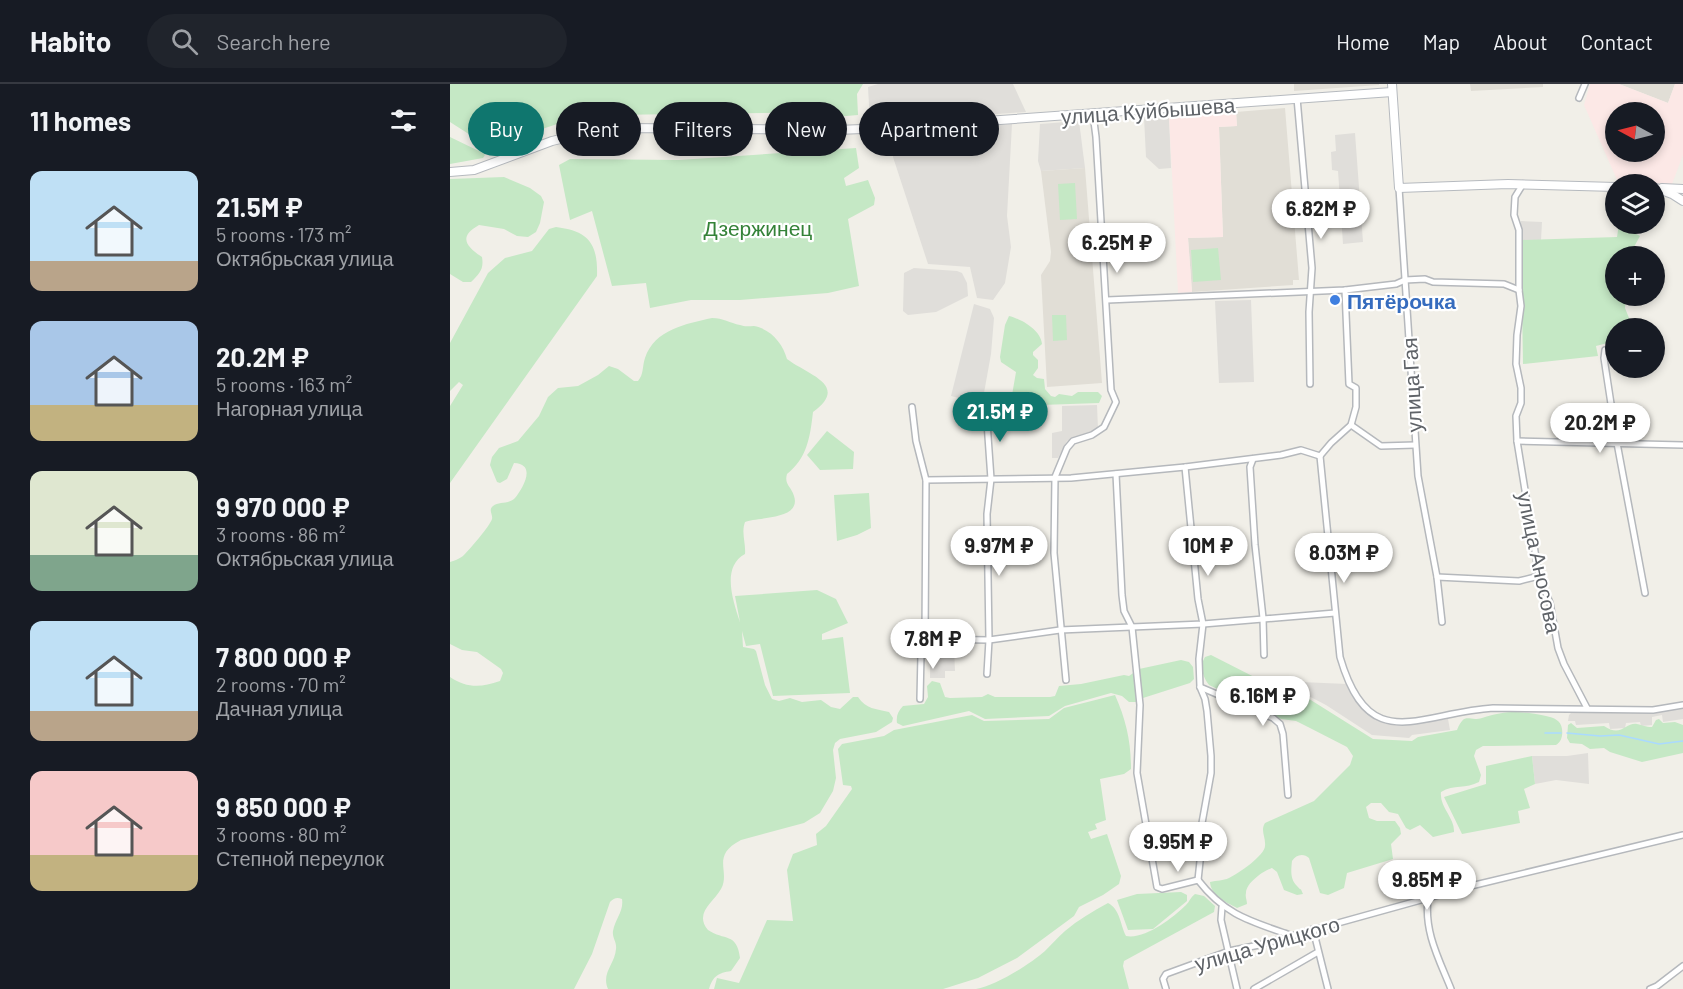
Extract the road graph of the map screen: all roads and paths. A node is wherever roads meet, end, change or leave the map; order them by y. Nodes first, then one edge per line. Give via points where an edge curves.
1 (1585, 84) edge
2 (1392, 88) edge
3 (1579, 98) dead end
4 (1297, 99) junction
5 (1093, 114) junction
6 (450, 172) edge
7 (1508, 184) junction
8 (1523, 184) junction
9 (1605, 187) edge
10 (1399, 188) junction
11 (1665, 188) edge
12 (1683, 189) edge
13 (1665, 192) edge
14 (1515, 197) junction
15 (1683, 201) edge
16 (1405, 280) junction
17 (1345, 290) junction
18 (1519, 290) junction
19 (1310, 292) junction
20 (1107, 300) junction
21 (1605, 350) dead end
22 (1605, 365) edge
23 (1607, 378) edge
24 (1310, 384) dead end
25 (912, 407) dead end
26 (987, 408) dead end
27 (1351, 425) junction
28 (1517, 441) junction
29 (1617, 443) junction
30 (1415, 445) junction
31 (1683, 445) edge
32 (1320, 456) junction
33 (1253, 459) junction
34 (1185, 467) junction
35 (1116, 474) junction
36 (1055, 477) junction
37 (991, 479) junction
38 (926, 480) junction
39 (1539, 576) junction
40 (1437, 577) junction
41 (1645, 593) dead end
42 (1335, 613) junction
43 (1263, 618) junction
44 (1442, 622) dead end
45 (1203, 624) junction
46 (1132, 627) junction
47 (1060, 630) junction
48 (925, 639) junction
49 (989, 640) junction
50 (1264, 655) dead end
51 (987, 674) dead end
52 (1066, 680) dead end
53 (1200, 687) junction
54 (920, 699) dead end
55 (1683, 705) edge
56 (1587, 708) junction
57 (1288, 795) dead end
58 (1683, 835) edge
59 (1198, 880) junction
60 (1428, 899) junction
61 (1222, 907) junction
62 (1313, 929) junction
63 (1290, 935) junction
64 (1229, 951) junction
65 (1318, 952) junction
66 (1683, 966) edge
67 (1166, 989) edge
68 (1237, 989) edge
69 (1254, 989) edge
70 (1328, 989) edge
71 (1451, 989) edge
72 (1650, 989) edge

1 - 3 street
2 - 4 main road, улица Куйбышева
2 - 10 main road, улица Гая
4 - 5 main road, улица Куйбышева
4 - 19 street via 1312,268
5 - 6 main road, улица Куйбышева via 868,129 626,128 552,141 474,170
5 - 20 street
7 - 8 main road
7 - 10 main road
7 - 14 street, улица Аносова
8 - 9 main road
8 - 14 street
10 - 16 street, улица Гая
11 - 12 main road
13 - 15 main road
14 - 18 street, улица Аносова
16 - 17 street
16 - 18 street via 1504,284
16 - 30 street, улица Гая
17 - 19 street
17 - 27 street via 1349,384 1358,394
18 - 28 street, улица Аносова via 1516,364 1521,403 1516,416
19 - 20 street
19 - 24 street
20 - 36 street via 1111,390 1116,402 1104,427 1073,441 1067,448
21 - 22 street
23 - 29 street
25 - 38 street
26 - 37 street
27 - 30 street via 1381,446
27 - 32 street
28 - 29 street
28 - 39 street, улица Аносова
29 - 31 street
29 - 41 street
30 - 40 street, улица Гая
32 - 33 street via 1301,450
32 - 42 street
33 - 34 street
33 - 43 street via 1250,467
34 - 35 street
34 - 45 street
35 - 36 street
35 - 46 street via 1122,595
36 - 37 street
36 - 47 street via 1054,553
37 - 38 street
37 - 49 street via 987,514
38 - 48 street
39 - 40 street via 1519,581
39 - 56 street, улица Аносова via 1550,603 1561,656
40 - 44 street, улица Гая
42 - 43 street
42 - 56 street via 1340,657 1355,696 1369,713 1385,721 1410,722 1473,709
43 - 45 street
43 - 50 street
45 - 46 street
45 - 53 street
46 - 47 street
46 - 59 street via 1140,705 1137,773 1157,887
47 - 49 street
47 - 52 street
48 - 49 street
48 - 54 street
49 - 51 street
53 - 57 street via 1280,724
53 - 59 street via 1206,705 1211,773
55 - 56 street via 1653,710
58 - 60 street, улица Урицкого
59 - 61 street
60 - 62 street, улица Урицкого
60 - 71 street via 1430,936
61 - 63 street
61 - 64 street via 1221,920
62 - 63 street, улица Урицкого
62 - 65 street
63 - 64 street, улица Урицкого
64 - 67 street, улица Урицкого via 1166,974
64 - 68 street
65 - 69 street
65 - 70 street
66 - 72 street

